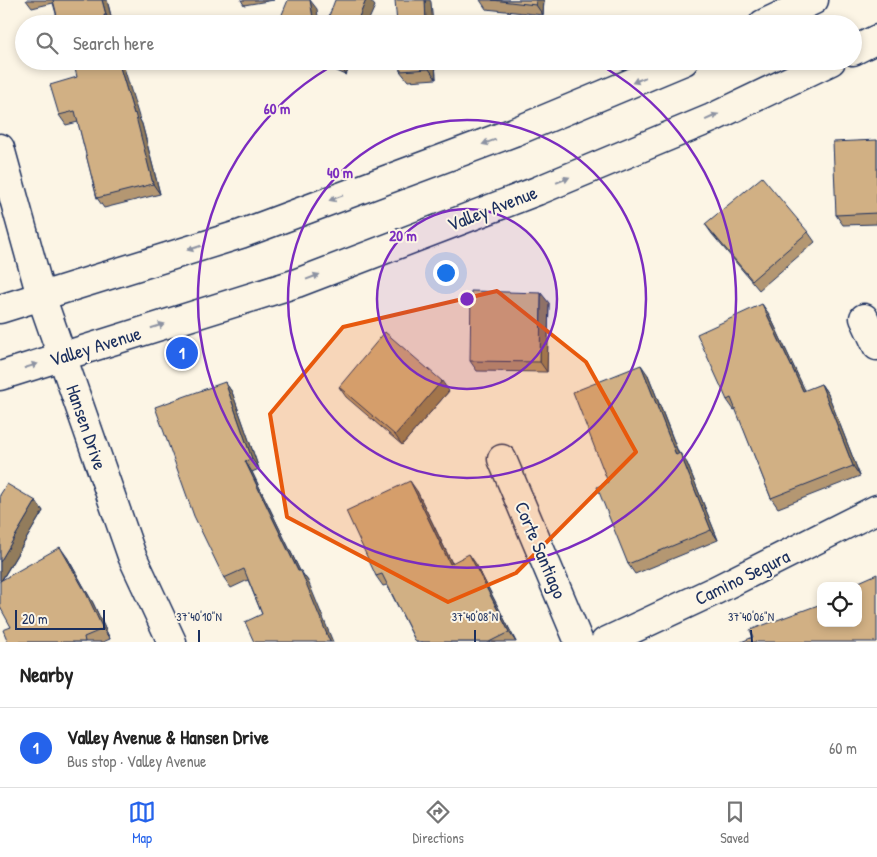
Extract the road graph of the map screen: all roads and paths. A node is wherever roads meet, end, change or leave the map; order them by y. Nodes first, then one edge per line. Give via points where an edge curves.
1 (814, 0) edge
2 (783, 15) edge
3 (877, 39) edge
4 (862, 46) edge
5 (662, 70) edge
6 (812, 70) edge
7 (0, 148) edge
8 (41, 296) junction
9 (0, 309) edge
10 (864, 318) dead end
11 (877, 346) edge
12 (62, 356) junction
13 (0, 376) edge
14 (502, 459) dead end
15 (877, 509) edge
16 (172, 642) edge
17 (579, 642) edge
18 (605, 642) edge

1 - 2 main road
3 - 4 main road
5 -> 8 main road via 514,132 241,234
12 -> 6 main road, Valley Avenue via 297,283 537,191 712,118
7 - 8 main road, Hansen Drive
8 - 9 main road
8 - 12 main road, Hansen Drive
10 - 11 main road
13 -> 12 main road, Valley Avenue
12 - 16 main road, Hansen Drive via 132,556
14 - 17 main road, Corte Santiago
15 - 18 main road, Camino Segura

